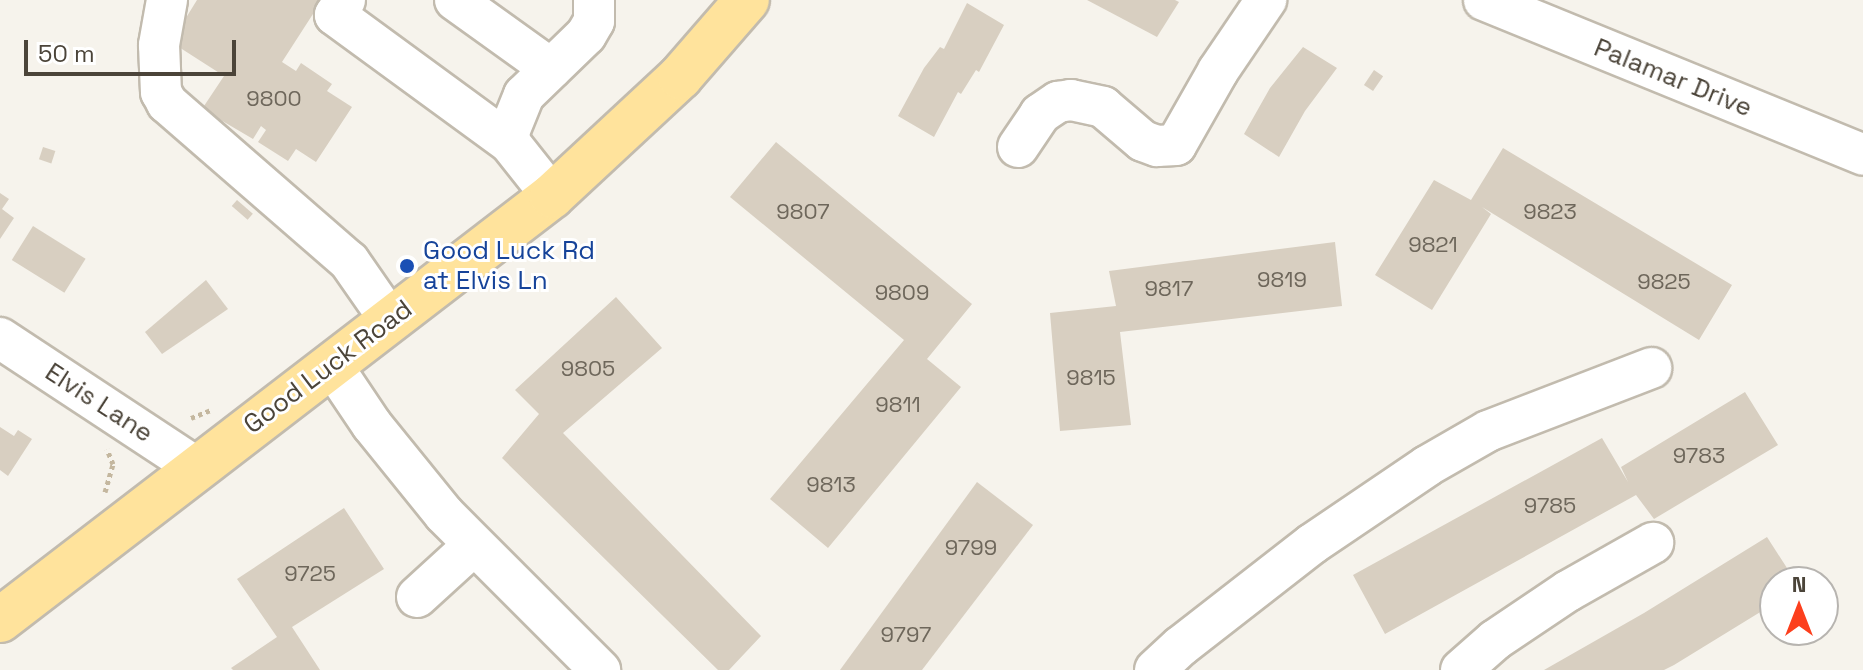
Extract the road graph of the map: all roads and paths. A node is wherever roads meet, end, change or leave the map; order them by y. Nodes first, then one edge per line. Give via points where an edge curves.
1 (167, 0) edge
2 (345, 0) edge
3 (455, 0) edge
4 (747, 0) edge
5 (1266, 0) edge
6 (1484, 0) edge
7 (601, 7) edge
8 (551, 69) junction
9 (510, 143) junction
10 (1018, 147) dead end
11 (1863, 155) edge
12 (552, 196) junction
13 (390, 320) junction
14 (0, 338) edge
15 (331, 364) junction
16 (1651, 368) dead end
17 (102, 444) dead end
18 (197, 468) junction
19 (95, 499) dead end
20 (1653, 543) dead end
21 (474, 545) junction
22 (417, 597) dead end
23 (0, 620) edge
24 (600, 670) edge
25 (1155, 670) edge
26 (1461, 670) edge

1 - 13 street via 159,45 161,92 167,103 349,261
2 - 9 street via 335,15
3 - 8 street
4 - 12 main road, Good Luck Road via 680,77
5 - 10 street via 1176,145 1143,141 1103,107 1071,100 1040,114
6 - 11 street, Palamar Drive
7 - 8 street via 586,35
8 - 9 street via 524,95 513,116
9 - 12 street
12 - 13 main road, Good Luck Road
13 - 15 main road, Good Luck Road
14 - 18 street, Elvis Lane
15 - 18 main road, Good Luck Road
15 - 21 street via 381,436
16 - 25 street via 1488,431 1427,466 1312,544
17 - 19 path via 113,464 112,477
18 - 23 main road, Good Luck Road
20 - 26 street via 1544,607
21 - 22 street
21 - 24 street

